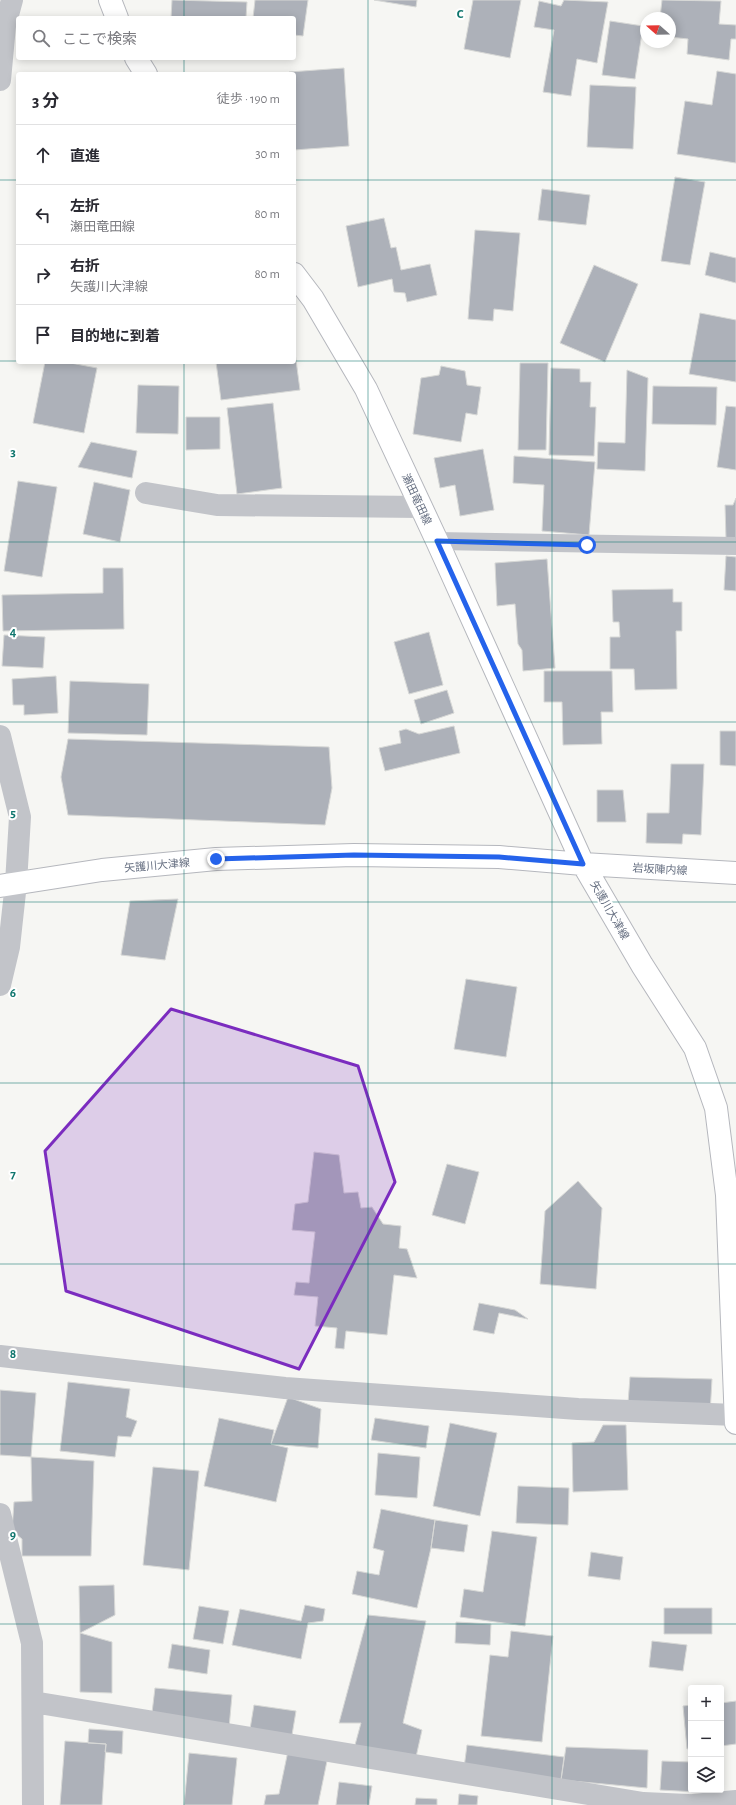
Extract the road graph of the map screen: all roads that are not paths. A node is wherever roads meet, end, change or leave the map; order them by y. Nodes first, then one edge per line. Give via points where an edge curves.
1 (12, 0) edge
2 (110, 0) edge
3 (116, 16) edge
4 (2, 25) edge
5 (137, 60) edge
6 (145, 72) edge
7 (0, 80) edge
8 (296, 277) edge
9 (146, 493) dead end
10 (422, 507) junction
11 (437, 541) junction
12 (736, 546) edge
13 (0, 736) edge
14 (583, 864) junction
15 (736, 873) edge
16 (8, 884) edge
17 (0, 985) edge
18 (0, 1356) edge
19 (736, 1418) edge
20 (0, 1514) edge
21 (33, 1702) junction
22 (736, 1802) edge
23 (33, 1805) edge
24 (688, 1805) edge
25 (693, 1805) edge

1 - 4 street
2 - 3 main road
4 - 7 street
5 - 6 main road
8 - 10 main road, 瀬田竜田線 via 313,299 366,388
9 - 10 street via 217,504
10 - 11 main road, 瀬田竜田線
11 - 12 lane
11 - 14 main road, 瀬田竜田線
13 - 16 street via 20,817
14 - 15 main road, 岩坂陣内線
14 - 16 main road, 矢護川大津線 via 499,857 354,855 223,859 102,870
14 - 19 main road, 矢護川大津線 via 642,965 695,1048 716,1108 727,1195
16 - 17 street via 9,947
18 - 19 street via 286,1388
20 - 21 street via 32,1643
21 - 23 street
21 - 24 street via 643,1803
22 - 25 street

